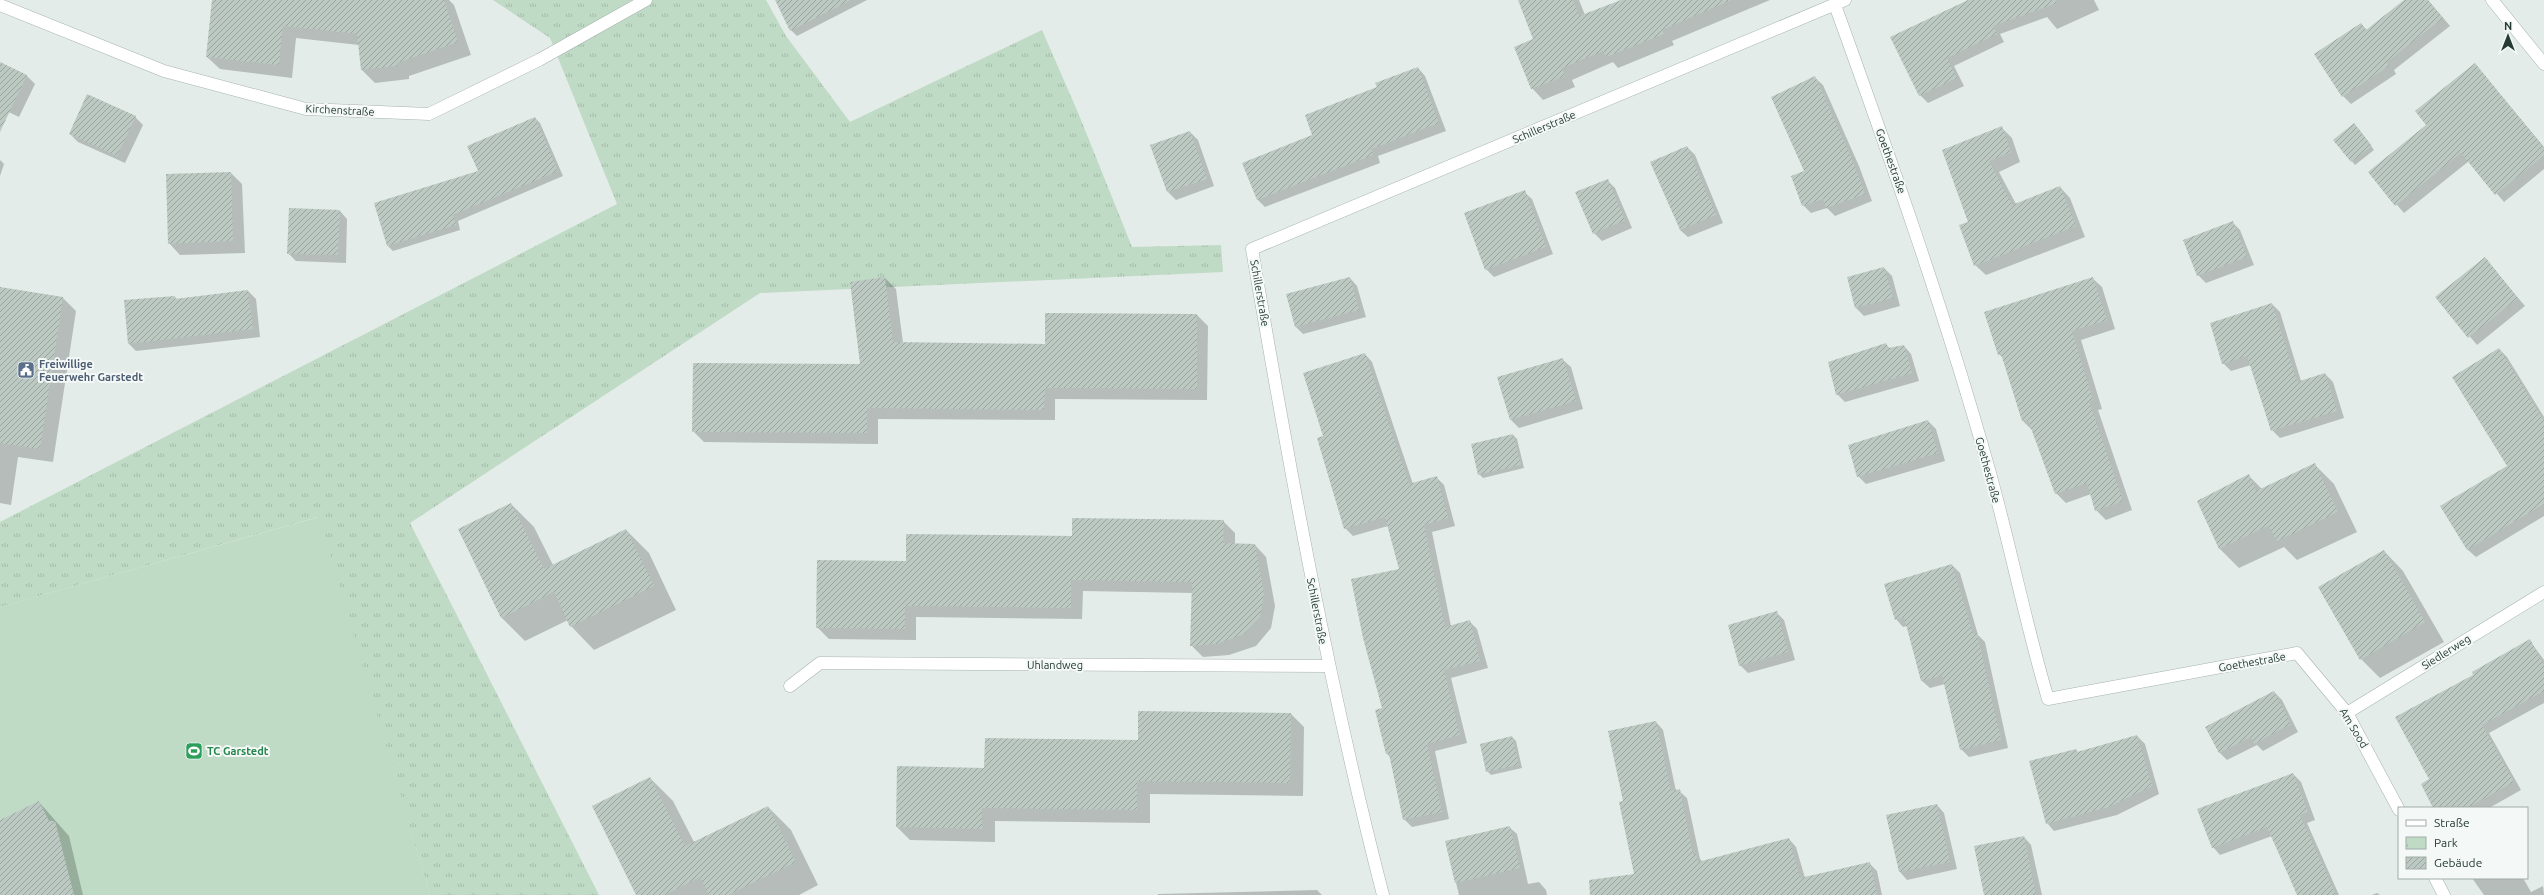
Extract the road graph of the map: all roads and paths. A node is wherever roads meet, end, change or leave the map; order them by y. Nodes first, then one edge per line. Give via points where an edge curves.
1 (646, 0) edge
2 (2492, 0) edge
3 (1840, 2) edge
4 (0, 5) edge
5 (2544, 64) edge
6 (2544, 592) edge
7 (2297, 653) joint
8 (1328, 666) junction
9 (790, 686) dead end
10 (2347, 713) junction
11 (2398, 808) edge
12 (2436, 879) edge
13 (1383, 895) edge
14 (2444, 895) edge

1 - 4 street, Kirchenstraße via 539,60 429,114 306,110 164,71
2 - 5 street
3 - 7 street, Goethestraße via 1918,236 1988,468 2048,699
3 - 8 street, Schillerstraße via 1252,249 1294,498
6 - 10 street, Siedlerweg
7 - 10 street, Am Sood
8 - 9 street, Uhlandweg via 820,663
8 - 13 street, Schillerstraße
10 - 11 street, Am Sood
12 - 14 street

